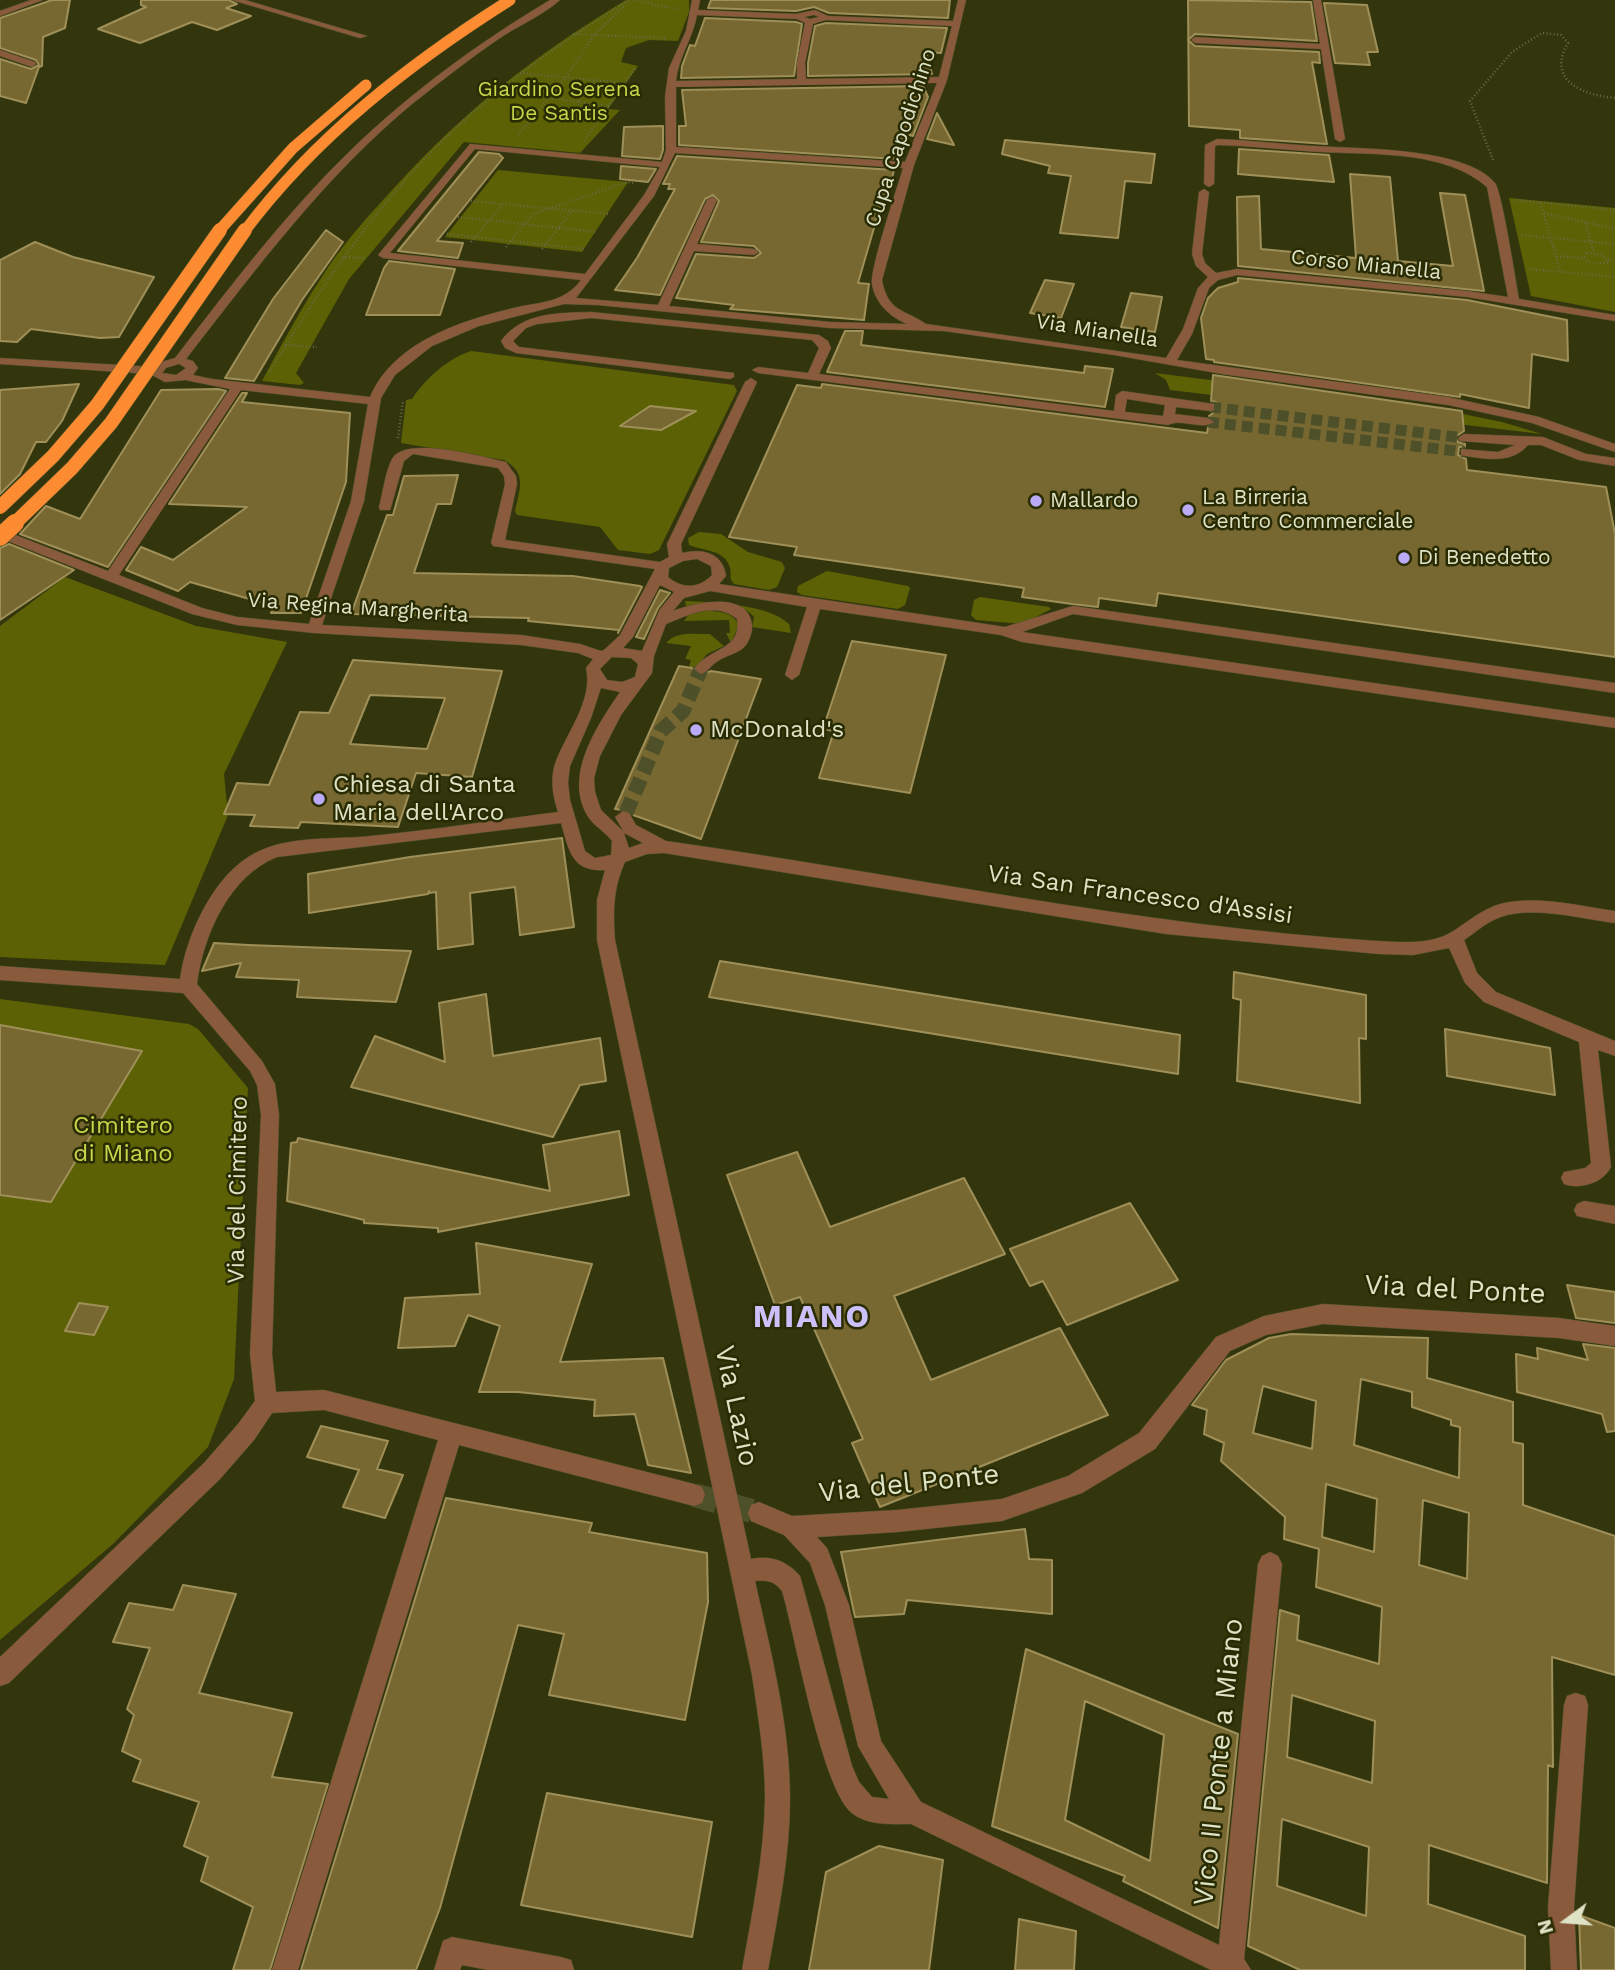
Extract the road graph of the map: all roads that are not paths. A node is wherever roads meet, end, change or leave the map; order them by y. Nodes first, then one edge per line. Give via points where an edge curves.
1 (39, 0) edge
2 (236, 0) edge
3 (488, 0) edge
4 (510, 0) edge
5 (556, 0) edge
6 (696, 0) edge
7 (815, 0) edge
8 (962, 0) edge
9 (1317, 0) edge
10 (695, 12) junction
11 (811, 12) junction
12 (0, 13) edge
13 (798, 17) junction
14 (826, 18) junction
15 (809, 22) junction
16 (958, 24) junction
17 (363, 36) dead end
18 (1195, 40) dead end
19 (1324, 47) junction
20 (0, 53) edge
21 (408, 53) dead end
22 (32, 64) dead end
23 (380, 74) dead end
24 (943, 80) junction
25 (802, 82) junction
26 (671, 84) junction
27 (1340, 139) dead end
28 (671, 150) junction
29 (666, 165) junction
30 (909, 165) junction
31 (712, 200) dead end
32 (689, 247) junction
33 (754, 252) dead end
34 (1214, 277) junction
35 (588, 278) junction
36 (565, 302) junction
37 (1514, 302) junction
38 (662, 308) junction
39 (1615, 318) edge
40 (944, 328) junction
41 (0, 361) edge
42 (179, 361) junction
43 (1169, 362) junction
44 (749, 368) junction
45 (156, 371) junction
46 (730, 375) junction
47 (184, 376) junction
48 (812, 377) junction
49 (751, 382) junction
50 (238, 386) junction
51 (375, 401) junction
52 (1171, 402) junction
53 (1210, 407) tunnel mouth
54 (1119, 414) junction
55 (1168, 417) junction
56 (1208, 422) tunnel mouth
57 (1464, 438) tunnel mouth
58 (1524, 441) junction
59 (1615, 449) edge
60 (1465, 452) tunnel mouth
61 (1615, 462) edge
62 (0, 507) edge
63 (385, 507) dead end
64 (0, 535) edge
65 (676, 557) junction
66 (662, 569) junction
67 (110, 578) junction
68 (709, 586) junction
69 (691, 590) junction
70 (815, 604) junction
71 (662, 621) junction
72 (314, 629) junction
73 (1003, 631) junction
74 (606, 655) junction
75 (645, 663) junction
76 (701, 669) tunnel mouth
77 (792, 675) dead end
78 (596, 679) junction
79 (635, 683) junction
80 (1615, 688) edge
81 (1615, 723) edge
82 (567, 817) junction
83 (600, 821) junction
84 (664, 847) junction
85 (617, 859) junction
86 (1615, 917) edge
87 (1455, 938) junction
88 (0, 973) edge
89 (188, 986) junction
90 (1587, 1037) junction
91 (1615, 1049) edge
92 (1571, 1178) dead end
93 (1584, 1210) dead end
94 (1615, 1215) edge
95 (1615, 1336) edge
96 (265, 1403) junction
97 (452, 1431) junction
98 (694, 1495) tunnel mouth
99 (759, 1514) tunnel mouth
100 (792, 1527) junction
101 (1270, 1564) dead end
102 (741, 1573) junction
103 (0, 1674) edge
104 (1576, 1705) dead end
105 (912, 1811) junction
106 (1234, 1968) edge
107 (285, 1970) edge
108 (447, 1970) edge
109 (561, 1970) edge
110 (755, 1970) edge
111 (1564, 1970) edge

1 - 12 street
2 - 17 street
3 - 21 highway
4 - 64 highway, bridge via 416,63 311,154 215,270 111,424 60,481
5 - 42 street via 461,63 359,148 259,256
6 - 10 street
7 - 11 street
8 - 16 street, Cupa Capodichino
9 - 19 street via 1319,14 1309,14 1312,35 1323,37
10 - 13 street
10 - 26 street
11 - 13 street
11 - 14 street
13 - 15 street
14 - 15 street
14 - 16 street
15 - 25 street
16 - 24 street, Cupa Capodichino
18 - 19 street
19 - 27 street
20 - 22 street
23 - 62 highway, bridge via 256,188 190,269 82,423
24 - 25 street
24 - 30 street, Cupa Capodichino
25 - 26 street
26 - 28 street
28 - 29 street
28 - 30 street
29 - 35 street
29 - 35 street via 473,146 383,256
30 - 40 street, Cupa Capodichino via 878,290 901,317
31 - 32 street
32 - 33 street
32 - 38 street
34 - 37 street, Corso Mianella via 1245,272
34 - 37 street via 1200,264 1197,254 1210,145 1408,155 1442,161 1488,181
34 - 43 street via 1201,289 1192,323
35 - 36 street
36 - 38 street, Via Mianella
36 - 51 street, Via Mianella via 482,321 430,342 392,371
37 - 39 street, Corso Mianella
38 - 40 street, Via Mianella via 830,326
40 - 43 street, Via Mianella
41 - 45 street
42 - 45 street
42 - 47 street via 192,368
43 - 59 street, Via Mianella via 1448,401 1535,420
44 - 46 street via 733,370
44 - 48 street
44 - 49 street via 760,377
45 - 47 street via 161,378
46 - 48 street via 516,350 507,341 528,324 591,314 815,337 825,348
46 - 49 street via 737,382
47 - 50 street
48 - 54 street
49 - 65 street via 674,544
50 - 51 street
50 - 67 street
51 - 72 street via 354,514
52 - 53 street
52 - 54 street via 1122,395
52 - 55 street
54 - 55 street via 1168,421
55 - 56 street
57 - 58 street
58 - 60 street via 1511,454
58 - 61 street via 1543,441 1583,457
63 - 66 street via 402,454 421,450 495,462 506,470 511,484 498,543
64 - 67 street, Via Regina Margherita
65 - 66 street
65 - 68 street via 695,554 718,564 719,576
66 - 69 street via 662,578 673,588
66 - 74 street via 626,637
67 - 72 street, Via Regina Margherita via 237,621
68 - 69 street
68 - 70 street
69 - 71 street via 675,597
70 - 73 street
70 - 77 street
71 - 75 street
71 - 76 street via 702,607 740,613 746,630 739,645 711,658
72 - 74 street, Via Regina Margherita via 521,640
73 - 80 street via 1073,610
73 - 81 street
74 - 75 street via 636,654
74 - 78 street via 593,668
75 - 79 street via 646,674
78 - 79 street via 610,686
78 - 82 street via 562,766 559,782
79 - 83 street via 618,705 586,777 590,805
82 - 85 street, Via San Francesco d'Assisi via 583,860 604,864
82 - 89 street via 263,856 240,870 221,897 188,969
83 - 84 street via 624,815 629,829
83 - 85 street via 620,839
84 - 85 street, Via San Francesco d'Assisi
84 - 87 street, Via San Francesco d'Assisi via 1273,940 1416,947
85 - 102 street, Via Lazio via 604,907 606,940
86 - 87 street via 1516,908 1475,921
87 - 90 street via 1467,974 1482,991
88 - 89 street
89 - 96 street, Via del Cimitero via 266,1084 270,1115 261,1354
90 - 91 street
90 - 92 street via 1601,1167 1589,1176
93 - 94 street
95 - 100 street, Via del Ponte via 1559,1328 1323,1314 1264,1326 1223,1343 1147,1441 1074,1485 1002,1510
96 - 97 street via 324,1399
96 - 103 street via 212,1471
97 - 98 street
97 - 107 street
99 - 100 street
100 - 105 street, Via del Ponte via 819,1556 836,1605 870,1746
101 - 106 street, Vico II Ponte a Miano
102 - 105 street via 772,1567 792,1584 846,1786 860,1804 878,1811
102 - 110 street, Via Lazio via 776,1752 777,1814
104 - 111 street via 1561,1907
105 - 106 street
108 - 109 street via 452,1950

